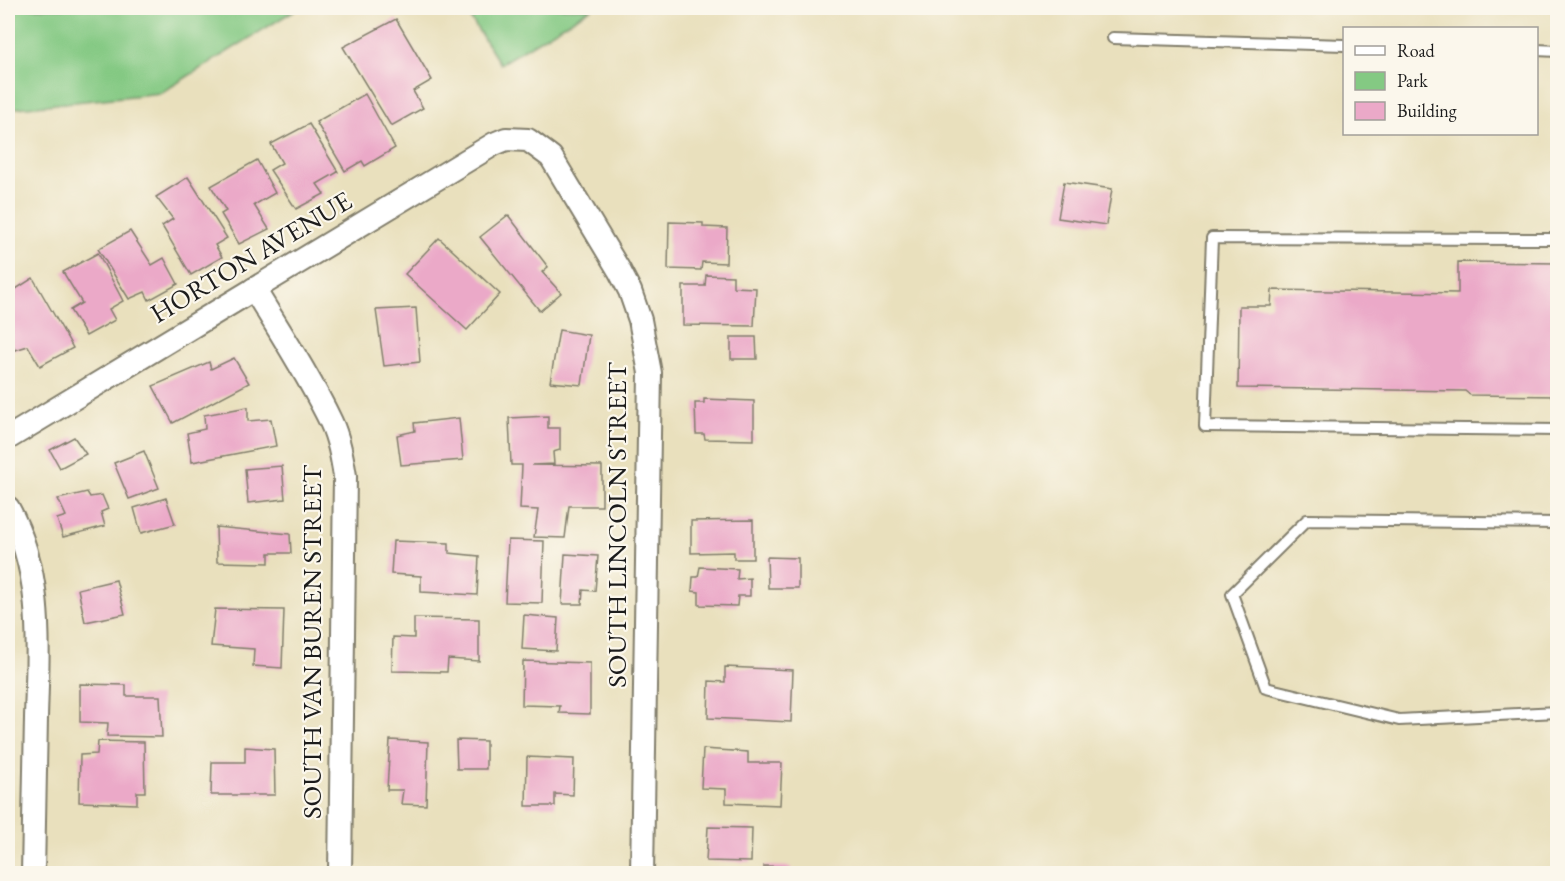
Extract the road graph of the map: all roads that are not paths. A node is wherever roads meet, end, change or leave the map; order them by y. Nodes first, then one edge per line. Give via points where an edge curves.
1 (1113, 39) dead end
2 (1343, 45) edge
3 (1538, 50) edge
4 (1557, 51) edge
5 (528, 140) joint
6 (1557, 238) edge
7 (254, 289) junction
8 (1557, 430) edge
9 (8, 438) edge
10 (8, 508) edge
11 (1557, 523) edge
12 (1557, 712) edge
13 (33, 873) edge
14 (340, 873) edge
15 (642, 873) edge

1 - 2 lane
3 - 4 lane
5 - 7 street, HORTON AVENUE via 506,139 494,144
5 - 15 street, SOUTH LINCOLN STREET via 551,158 619,270 640,320 650,374
6 - 8 lane via 1212,238 1205,426
7 - 9 street, HORTON AVENUE
7 - 14 street, SOUTH VAN BUREN STREET via 331,423 345,476
10 - 13 street via 24,543 36,595
11 - 12 lane via 1307,520 1232,594 1266,688 1399,720

